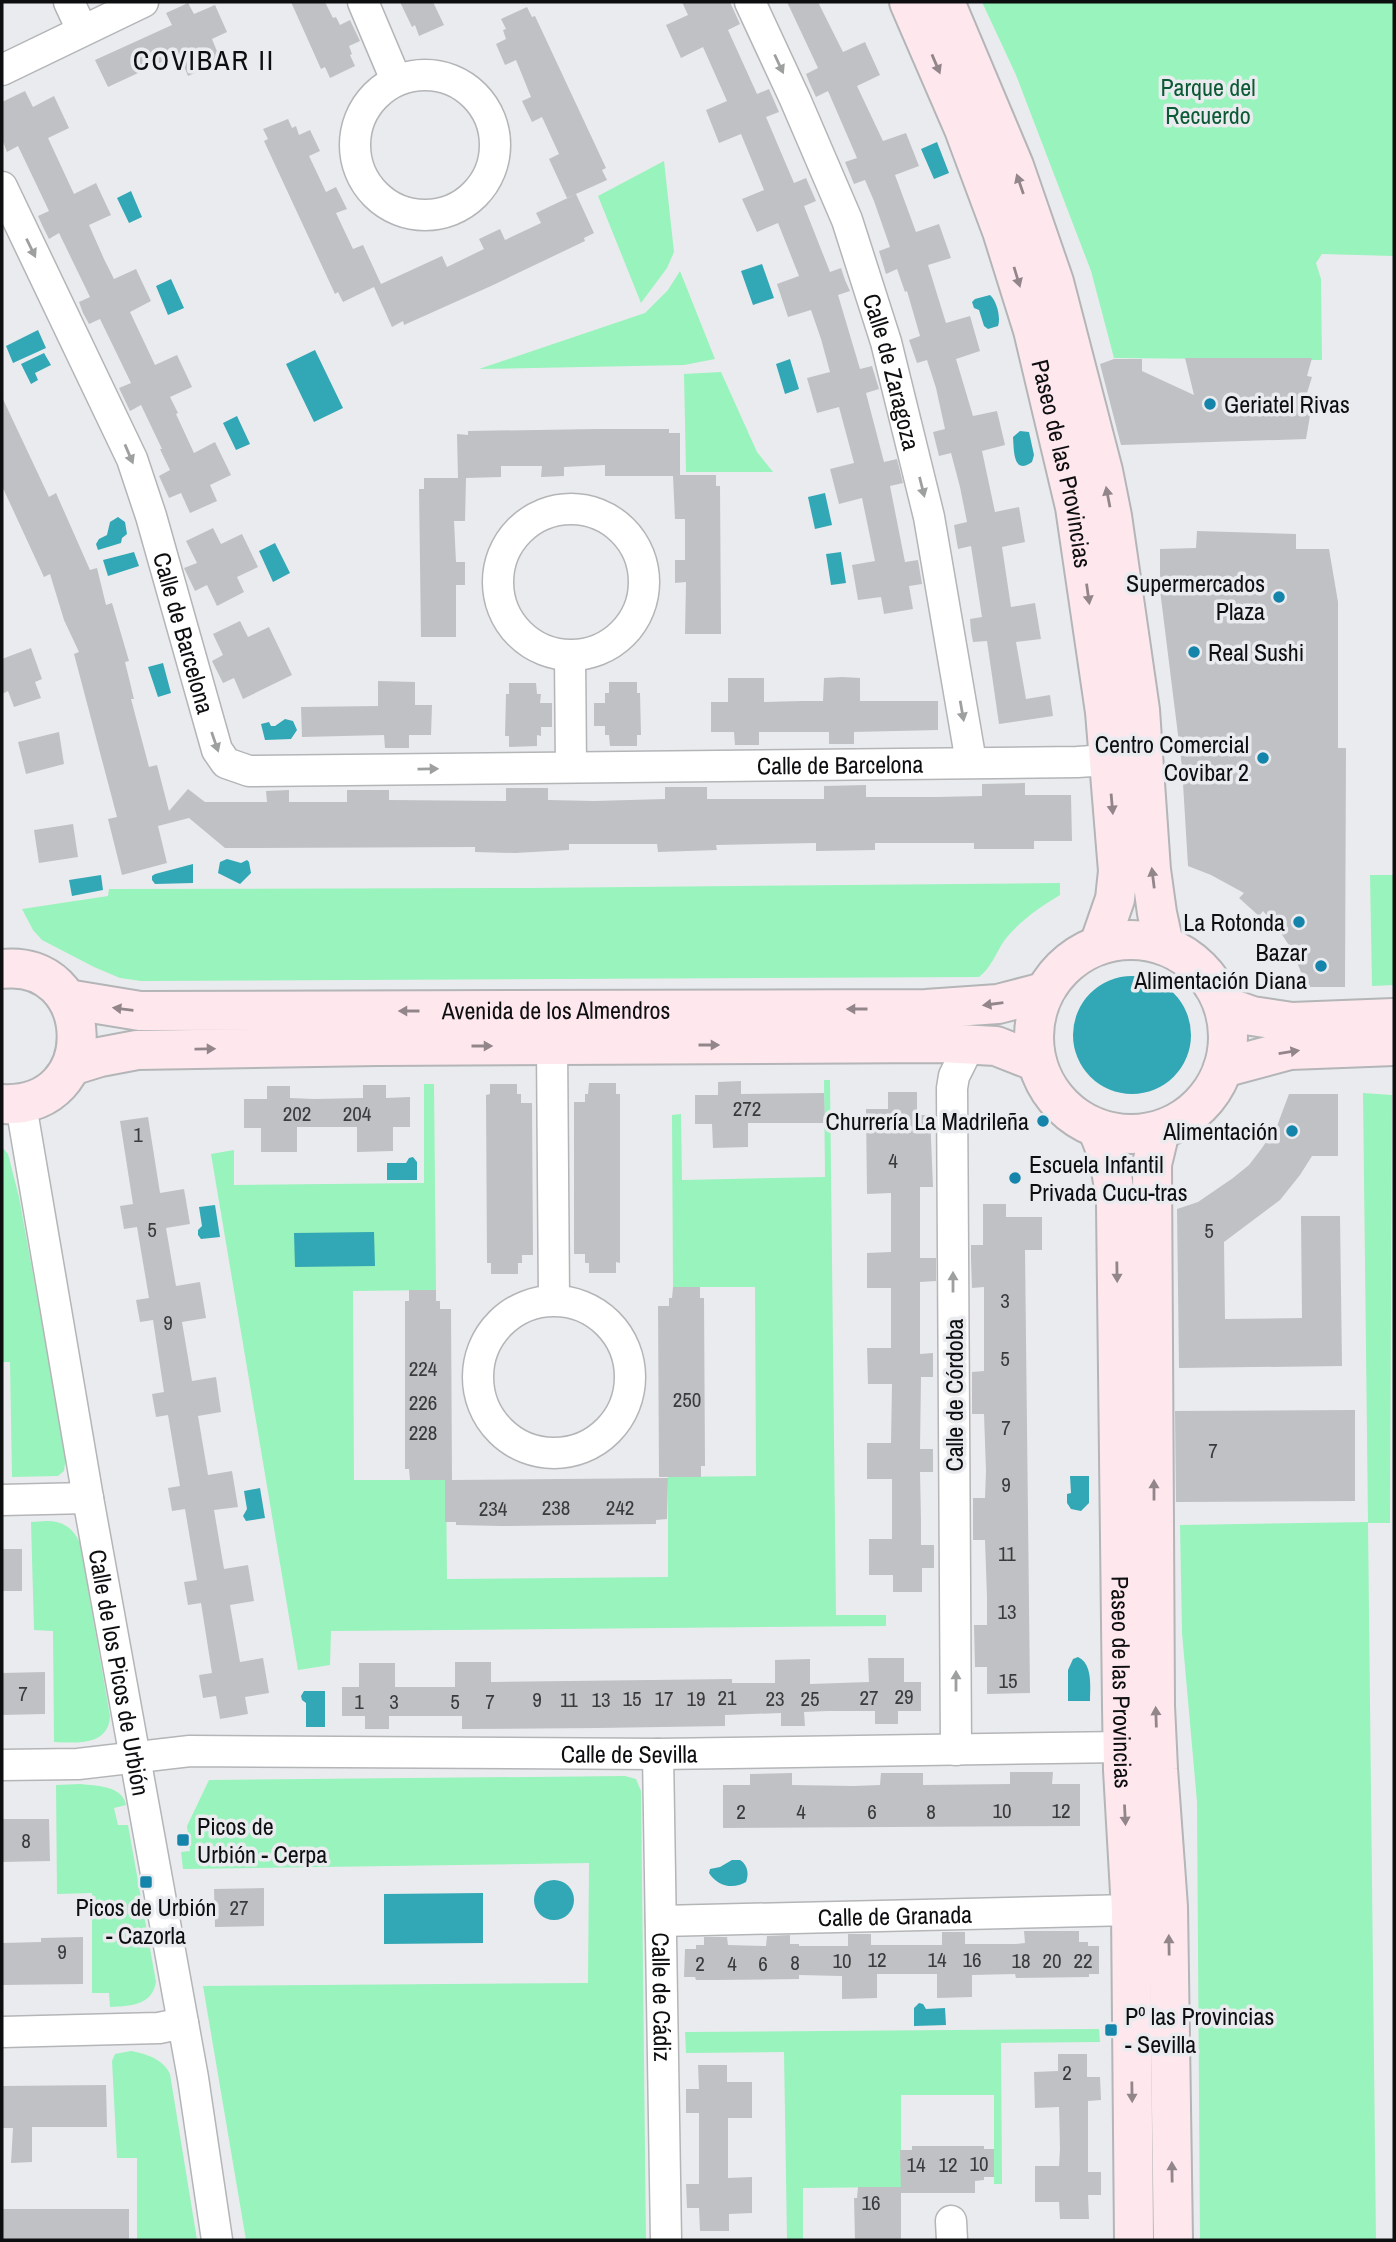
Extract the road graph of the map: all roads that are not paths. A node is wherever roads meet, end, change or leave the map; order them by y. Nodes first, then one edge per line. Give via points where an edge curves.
1 (69, 2) edge
2 (143, 2) edge
3 (363, 2) edge
4 (750, 2) edge
5 (909, 2) edge
6 (944, 2) edge
7 (82, 30) junction
8 (2, 70) edge
9 (396, 80) junction
10 (2, 187) edge
11 (570, 656) junction
12 (1109, 760) junction
13 (971, 762) junction
14 (570, 767) junction
15 (1099, 945) junction
16 (1164, 945) junction
17 (2, 969) edge
18 (1044, 992) junction
19 (67, 999) junction
20 (1224, 1006) junction
21 (1394, 1018) edge
22 (970, 1044) junction
23 (552, 1046) junction
24 (1394, 1046) edge
25 (1037, 1062) junction
26 (71, 1066) junction
27 (1223, 1068) junction
28 (12, 1104) edge
29 (1097, 1129) junction
30 (1160, 1131) junction
31 (554, 1300) junction
32 (88, 1498) junction
33 (2, 1500) edge
34 (1123, 1747) junction
35 (956, 1750) junction
36 (658, 1754) junction
37 (135, 1757) junction
38 (2, 1765) edge
39 (1131, 1910) junction
40 (661, 1921) junction
41 (183, 2023) junction
42 (2, 2032) edge
43 (216, 2240) edge
44 (666, 2240) edge
45 (1134, 2240) edge
46 (1172, 2240) edge

1 - 7 street
2 - 7 street
3 - 9 street
4 -> 13 street, Calle de Zaragoza via 847,220 886,342 929,517
5 -> 12 street, Paseo de las Provincias via 998,218 1033,330 1075,507
16 -> 6 street, Paseo de las Provincias via 1152,870 1140,710 1104,471 1054,282 1014,166
7 - 8 street
9 - 9 street via 444,77 466,87 482,103 496,147 480,190 463,205 441,214 418,215 396,209 377,196 363,178 356,156 356,133 363,111 377,93
10 -> 14 street, Calle de Barcelona via 132,459 217,750 226,763 249,771
11 - 11 street via 545,651 524,639 508,620 499,598 498,573 505,550 519,530 538,515 561,508 586,509 608,517 627,533 640,554 645,577 642,602 632,624 615,641 594,652
11 - 14 street
12 - 13 street, Calle de Barcelona
12 -> 15 street, Paseo de las Provincias via 1118,871 1115,899
13 - 14 street, Calle de Barcelona
15 - 16 street via 1136,939
15 - 18 street via 1058,972
16 - 20 street via 1194,962
17 - 19 street via 41,975
18 -> 19 street, Avenida de los Almendros via 998,1004 926,1009 140,1011
18 - 25 street via 1034,1024
19 - 26 street via 77,1042
20 - 21 street via 1292,1022
20 - 27 street via 1229,1037
23 -> 22 street, Avenida de los Almendros
22 - 25 street, Avenida de los Almendros via 996,1046
35 -> 22 street, Calle de Córdoba via 952,1088
26 -> 23 street, Avenida de los Almendros via 137,1051
23 - 31 street, Avenida de los Almendros
27 -> 24 street via 1290,1050
25 - 29 street via 1048,1088 1075,1118
26 - 28 street via 42,1097
27 - 30 street via 1193,1113
28 - 32 street, Calle de los Picos de Urbión
29 - 30 street via 1132,1135
29 -> 34 street, Paseo de las Provincias via 1112,1168 1116,1203
46 -> 30 street, Paseo de las Provincias via 1168,1907 1155,1678 1152,1164
31 - 31 street via 529,1304 507,1317 489,1336 480,1360 478,1385 485,1410 499,1431 520,1446 545,1453 571,1452 594,1442 613,1425 626,1403 631,1377 615,1329 596,1312
32 - 33 street
32 - 37 street, Calle de los Picos de Urbión
34 - 35 street, Calle de Sevilla
34 -> 39 street, Paseo de las Provincias
35 - 36 street, Calle de Sevilla
36 - 37 street, Calle de Sevilla via 190,1751
36 - 40 street, Calle de Cádiz
37 - 38 street, Calle de Sevilla via 78,1764
37 - 41 street, Calle de los Picos de Urbión
39 - 40 street, Calle de Granada
39 -> 45 street, Paseo de las Provincias
40 - 44 street, Calle de Cádiz
41 - 42 street via 159,2028
41 - 43 street, Calle de los Picos de Urbión

